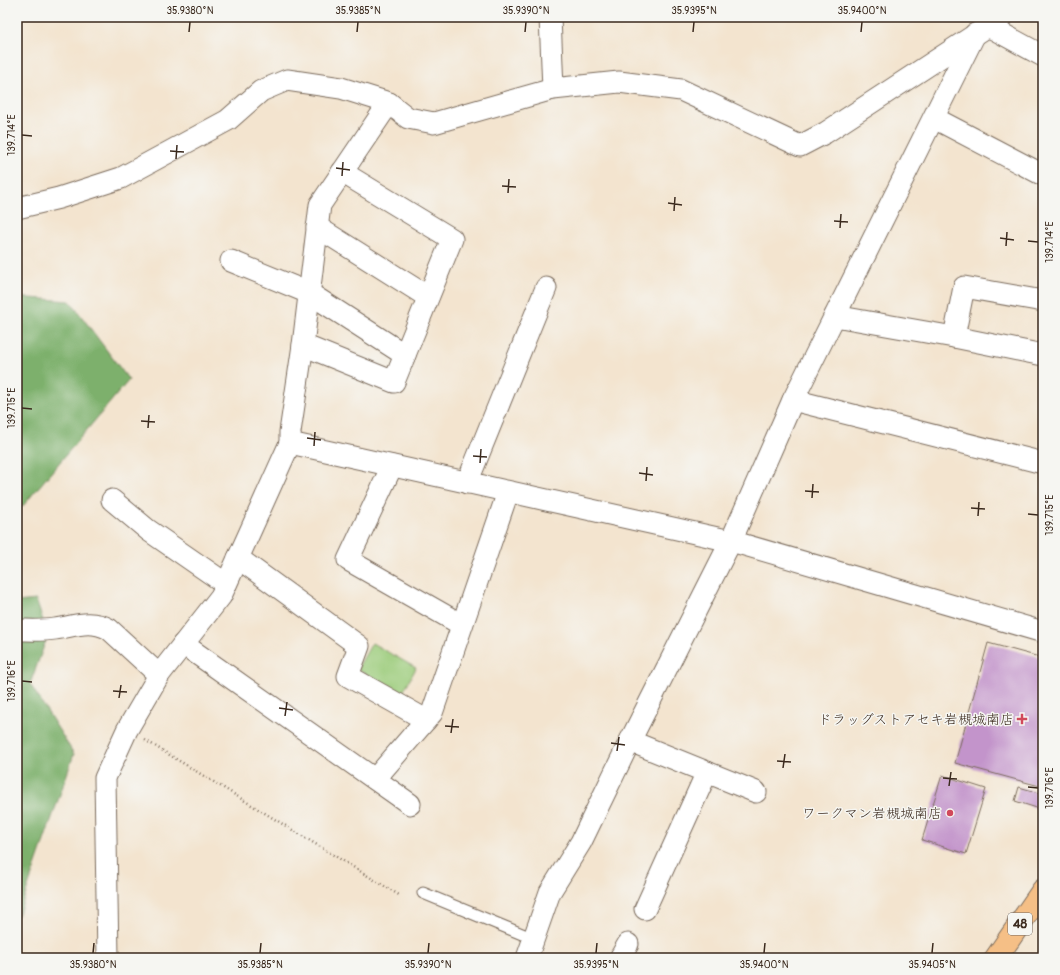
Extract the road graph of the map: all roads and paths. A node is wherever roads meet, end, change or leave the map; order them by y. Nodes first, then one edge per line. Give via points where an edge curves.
1 (550, 17) edge
2 (989, 25) edge
3 (1043, 56) edge
4 (553, 89) junction
5 (389, 103) junction
6 (934, 118) junction
7 (342, 172) junction
8 (1043, 175) edge
9 (17, 208) edge
10 (317, 227) junction
11 (231, 261) dead end
12 (546, 288) dead end
13 (309, 293) junction
14 (428, 297) junction
15 (1043, 301) edge
16 (835, 316) junction
17 (954, 337) junction
18 (303, 345) junction
19 (1043, 354) edge
20 (405, 355) junction
21 (793, 400) junction
22 (290, 444) junction
23 (1043, 463) edge
24 (392, 466) junction
25 (467, 483) junction
26 (508, 492) junction
27 (112, 500) dead end
28 (731, 542) junction
29 (238, 558) junction
30 (226, 584) junction
31 (462, 624) junction
32 (17, 630) edge
33 (1043, 632) edge
34 (183, 644) junction
35 (159, 675) junction
36 (426, 720) junction
37 (127, 730) junction
38 (630, 741) junction
39 (707, 772) junction
40 (375, 779) junction
41 (756, 792) dead end
42 (410, 804) dead end
43 (1043, 890) edge
44 (423, 893) dead end
45 (399, 895) dead end
46 (645, 909) dead end
47 (531, 948) edge
48 (108, 958) edge
49 (996, 958) edge

1 - 4 street
2 - 3 street
2 - 4 street via 825,133 800,146 681,90 619,82
2 - 6 street
4 - 5 street via 434,123 408,118
5 - 7 street
5 - 9 street via 341,88 287,80 261,91 228,120 121,178 59,198
6 - 8 street
6 - 16 street
7 - 10 street via 320,205
7 - 14 street via 452,239
10 - 13 street
10 - 14 street
11 - 13 street
12 - 25 street
13 - 18 street
13 - 20 street
14 - 20 street
15 - 17 street via 964,288
16 - 17 street
16 - 21 street
17 - 19 street
18 - 20 street via 394,382
18 - 22 street
21 - 23 street
21 - 28 street
22 - 24 street
22 - 29 street
24 - 25 street
24 - 31 street via 348,560
25 - 26 street
26 - 28 street
26 - 31 street
27 - 30 street via 148,530
28 - 33 street
28 - 38 street
29 - 30 street
29 - 36 street via 359,646 348,676
30 - 34 street via 221,596
31 - 36 street via 432,713
32 - 35 street via 100,624 110,629
34 - 35 street
34 - 40 street
35 - 37 street
36 - 40 street
37 - 45 path
37 - 48 street via 104,778
38 - 39 street
38 - 47 street via 581,842 550,892
39 - 41 street
39 - 46 street
40 - 42 street
43 - 49 main road, 48
44 - 47 lane

